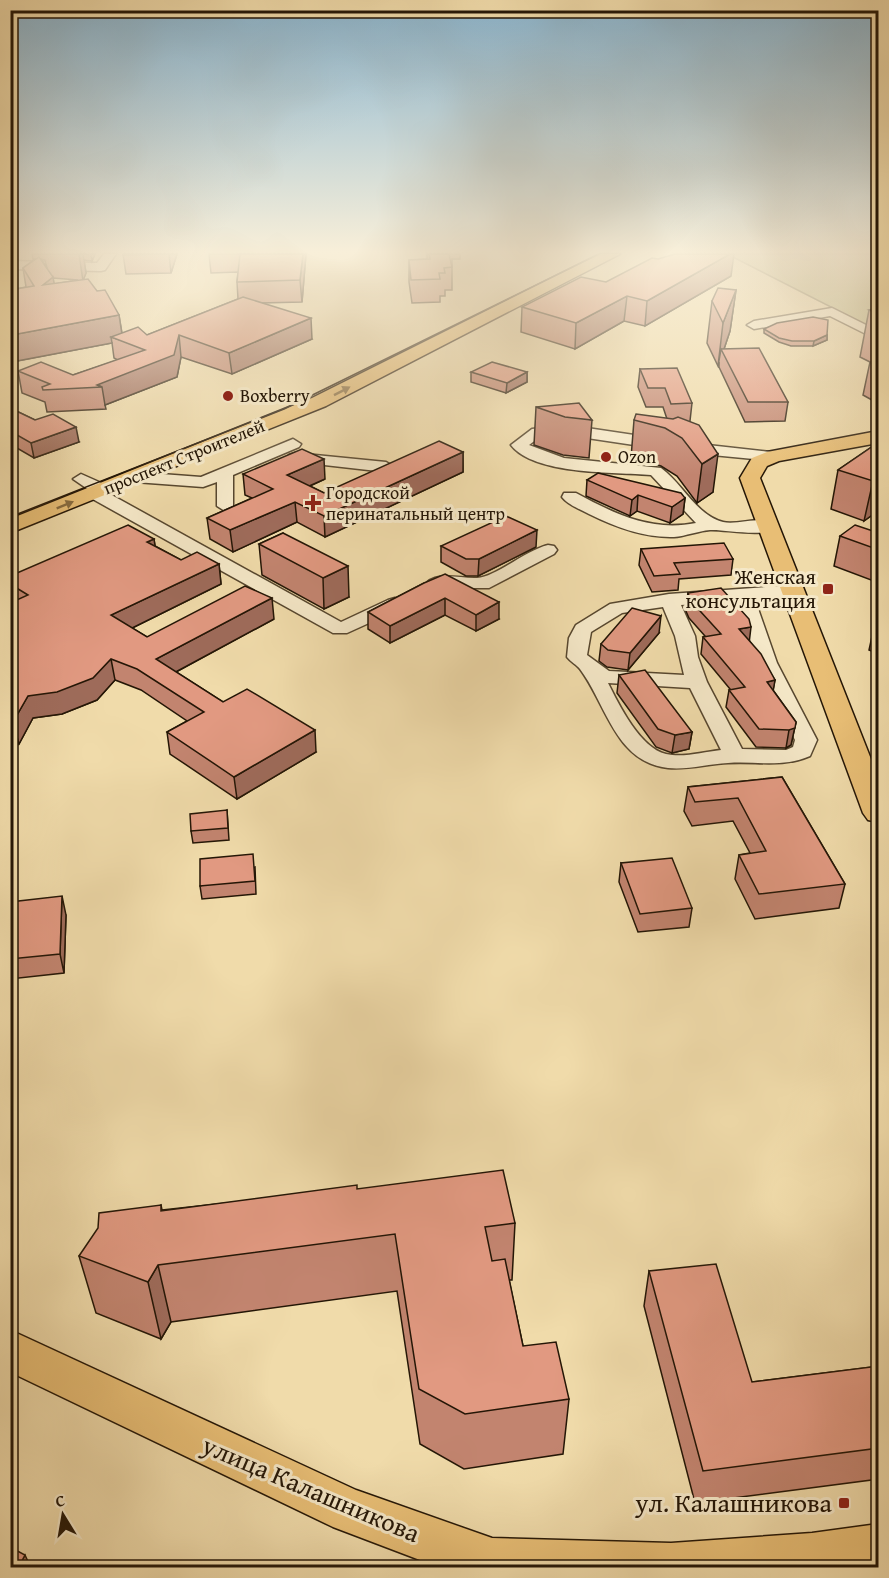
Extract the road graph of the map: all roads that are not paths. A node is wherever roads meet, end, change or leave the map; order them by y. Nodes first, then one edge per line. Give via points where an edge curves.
1 (428, 328) edge
2 (466, 328) edge
3 (863, 328) edge
4 (879, 336) edge
5 (879, 438) edge
6 (293, 444) dead end
7 (774, 456) junction
8 (265, 457) junction
9 (405, 460) edge
10 (386, 467) junction
11 (225, 474) junction
12 (575, 476) dead end
13 (135, 477) junction
14 (81, 479) junction
15 (355, 482) edge
16 (62, 486) dead end
17 (623, 486) edge
18 (99, 492) junction
19 (656, 495) edge
20 (570, 497) dead end
21 (688, 504) junction
22 (225, 506) dead end
23 (715, 525) junction
24 (769, 526) junction
25 (10, 527) edge
26 (548, 550) dead end
27 (794, 591) junction
28 (748, 594) junction
29 (669, 600) junction
30 (590, 669) junction
31 (697, 682) junction
32 (735, 756) junction
33 (879, 813) edge
34 (10, 1350) edge
35 (879, 1548) edge

1 - 14 main road, проспект Строителей via 295,394
13 -> 2 main road, проспект Строителей via 319,402
3 - 4 street
5 - 7 main road
6 - 8 street
7 - 21 street via 567,430 537,432 519,445 537,458 557,462 655,471
7 - 24 main road via 759,462 750,478
8 - 10 street
8 - 11 street
9 - 10 street
10 - 15 street
11 - 13 street via 203,482
11 - 22 street
12 - 17 street
13 - 18 main road, проспект Строителей
14 - 16 main road, проспект Строителей
14 - 18 street
25 -> 18 main road, проспект Строителей
18 - 26 street via 340,629 442,582 482,584
19 - 21 street
20 - 23 street via 621,523 652,533 694,531
21 - 23 street via 706,522
23 - 24 street
24 - 27 main road
27 - 28 street
27 - 33 main road
28 - 29 street
28 - 32 street via 746,600 767,663 806,740 802,751 785,758
29 - 30 street via 617,608 583,629 577,657
29 - 31 street via 685,636
30 - 31 street via 604,677
30 - 32 street via 646,754 666,762
31 - 32 street
34 - 35 main road, улица Калашникова via 349,1511 492,1562 671,1567

